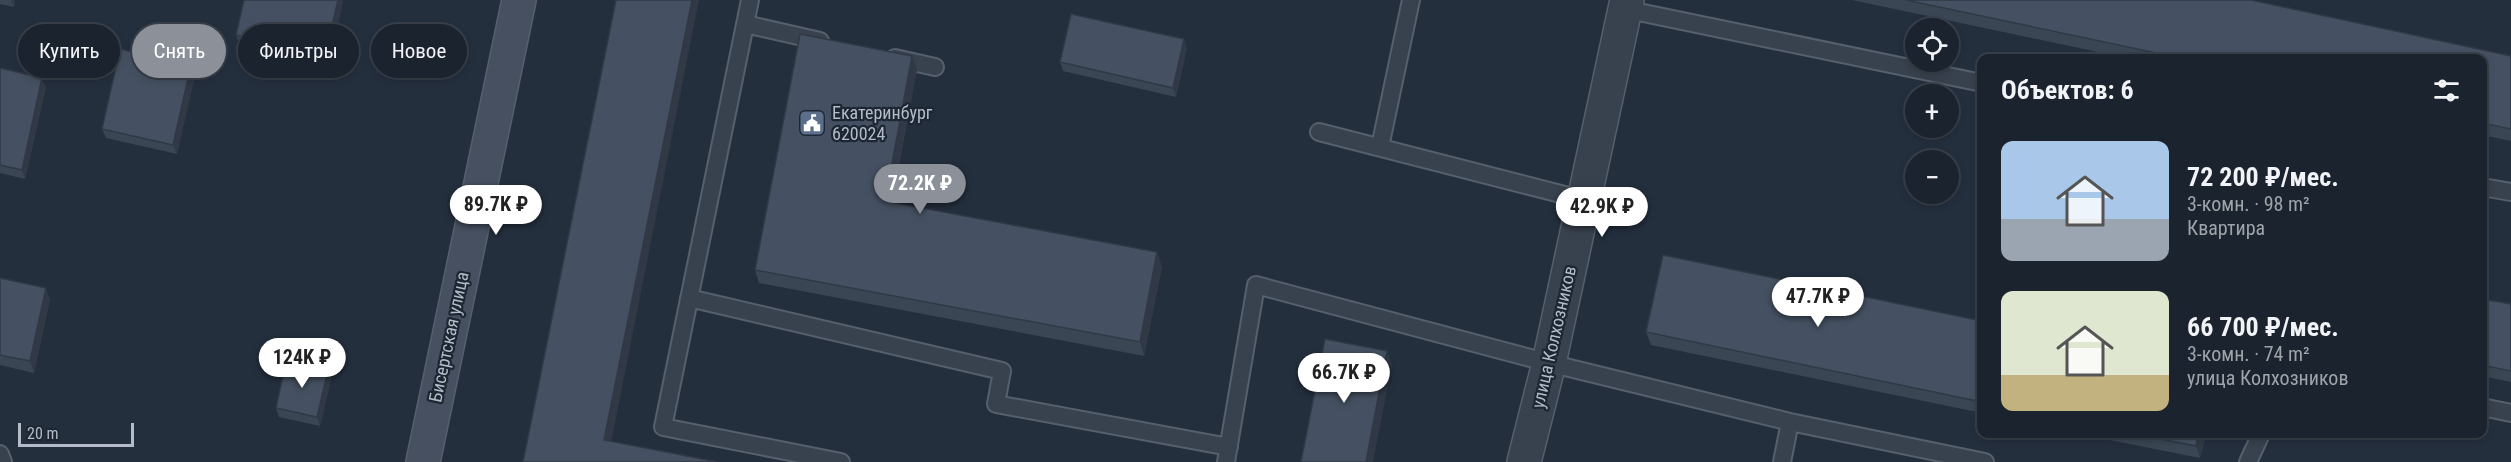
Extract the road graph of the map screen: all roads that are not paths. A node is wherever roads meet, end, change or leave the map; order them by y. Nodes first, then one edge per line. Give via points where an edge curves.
1 (519, 0) edge
2 (750, 0) edge
3 (1411, 0) edge
4 (1626, 4) edge
5 (745, 24) junction
6 (835, 45) edge
7 (879, 55) edge
8 (935, 68) dead end
9 (1977, 82) edge
10 (1320, 132) dead end
11 (1380, 147) junction
12 (2487, 187) edge
13 (2511, 192) edge
14 (1584, 200) junction
15 (689, 298) junction
16 (1549, 363) junction
17 (2487, 408) edge
18 (2511, 413) edge
19 (1790, 422) junction
20 (2259, 438) edge
21 (0, 454) edge
22 (1228, 454) edge
23 (3, 462) edge
24 (423, 462) edge
25 (841, 462) edge
26 (1524, 462) edge
27 (1782, 462) edge
28 (1985, 462) edge
29 (2248, 462) edge

1 - 24 main road, Бисертская улица
2 - 5 lane
3 - 11 lane
4 - 9 lane
4 - 14 street, улица Колхозников
5 - 6 lane
5 - 15 lane
7 - 8 lane
10 - 11 lane
11 - 14 lane
12 - 13 lane
14 - 16 street, улица Колхозников
15 - 22 lane via 1002,371 996,404
15 - 25 lane via 663,427
16 - 19 lane
16 - 22 lane via 1256,285
16 - 26 street, улица Колхозников
17 - 18 lane
19 - 27 lane
19 - 28 lane
20 - 29 lane
21 - 23 lane

